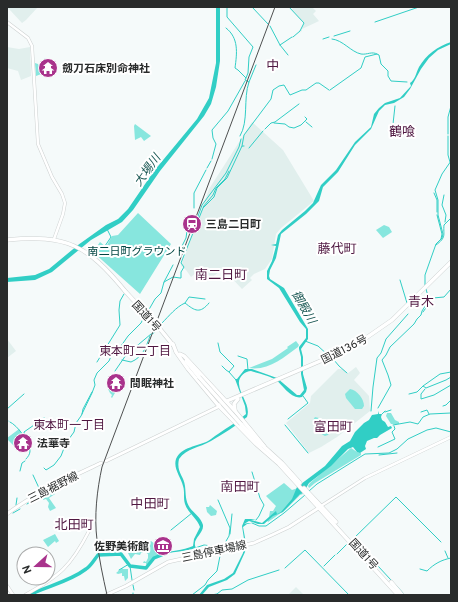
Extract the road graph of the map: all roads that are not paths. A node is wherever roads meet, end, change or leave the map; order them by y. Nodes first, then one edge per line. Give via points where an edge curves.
1 (7, 22) edge
2 (54, 239) junction
3 (7, 240) edge
4 (451, 264) edge
5 (173, 344) junction
6 (180, 354) junction
7 (278, 381) junction
8 (238, 399) junction
9 (226, 402) junction
10 (219, 406) junction
11 (235, 411) junction
12 (451, 437) edge
13 (260, 444) junction
14 (267, 448) junction
15 (274, 459) junction
16 (106, 461) dead end
17 (101, 463) dead end
18 (300, 485) junction
19 (320, 507) junction
20 (7, 514) edge
21 (89, 531) dead end
22 (7, 586) edge
23 (13, 595) edge
24 (25, 595) edge
25 (106, 595) edge
26 (398, 595) edge
27 (402, 595) edge

1 - 2 main road via 28,38 32,46 38,144 65,203
2 - 3 highway, 国道1号
2 - 5 highway, 国道1号, bridge via 85,251 101,264
4 - 7 highway, 国道136号 via 400,316 383,329 344,354
5 - 6 highway, 国道1号
5 - 10 highway via 188,369
6 - 9 highway
6 - 13 highway, 国道1号, bridge
7 - 8 highway, 国道136号
7 - 9 highway, 国道136号
8 - 9 highway, 国道136号
8 - 11 highway via 234,404
9 - 10 highway, 国道136号
9 - 11 highway
10 - 15 highway
10 - 16 main road
11 - 14 highway
12 - 19 main road via 365,478
13 - 14 highway, 国道1号
13 - 15 highway, 国道1号
14 - 18 highway, 国道1号
15 - 18 highway
17 - 20 main road, 三島裾野線 via 53,486
18 - 19 highway, 国道1号
19 - 25 main road, 三島停車場線 via 289,527 254,543 168,562
19 - 26 highway, 国道1号
19 - 27 highway, 国道1号
21 - 24 main road via 65,568 46,584
22 - 23 main road

